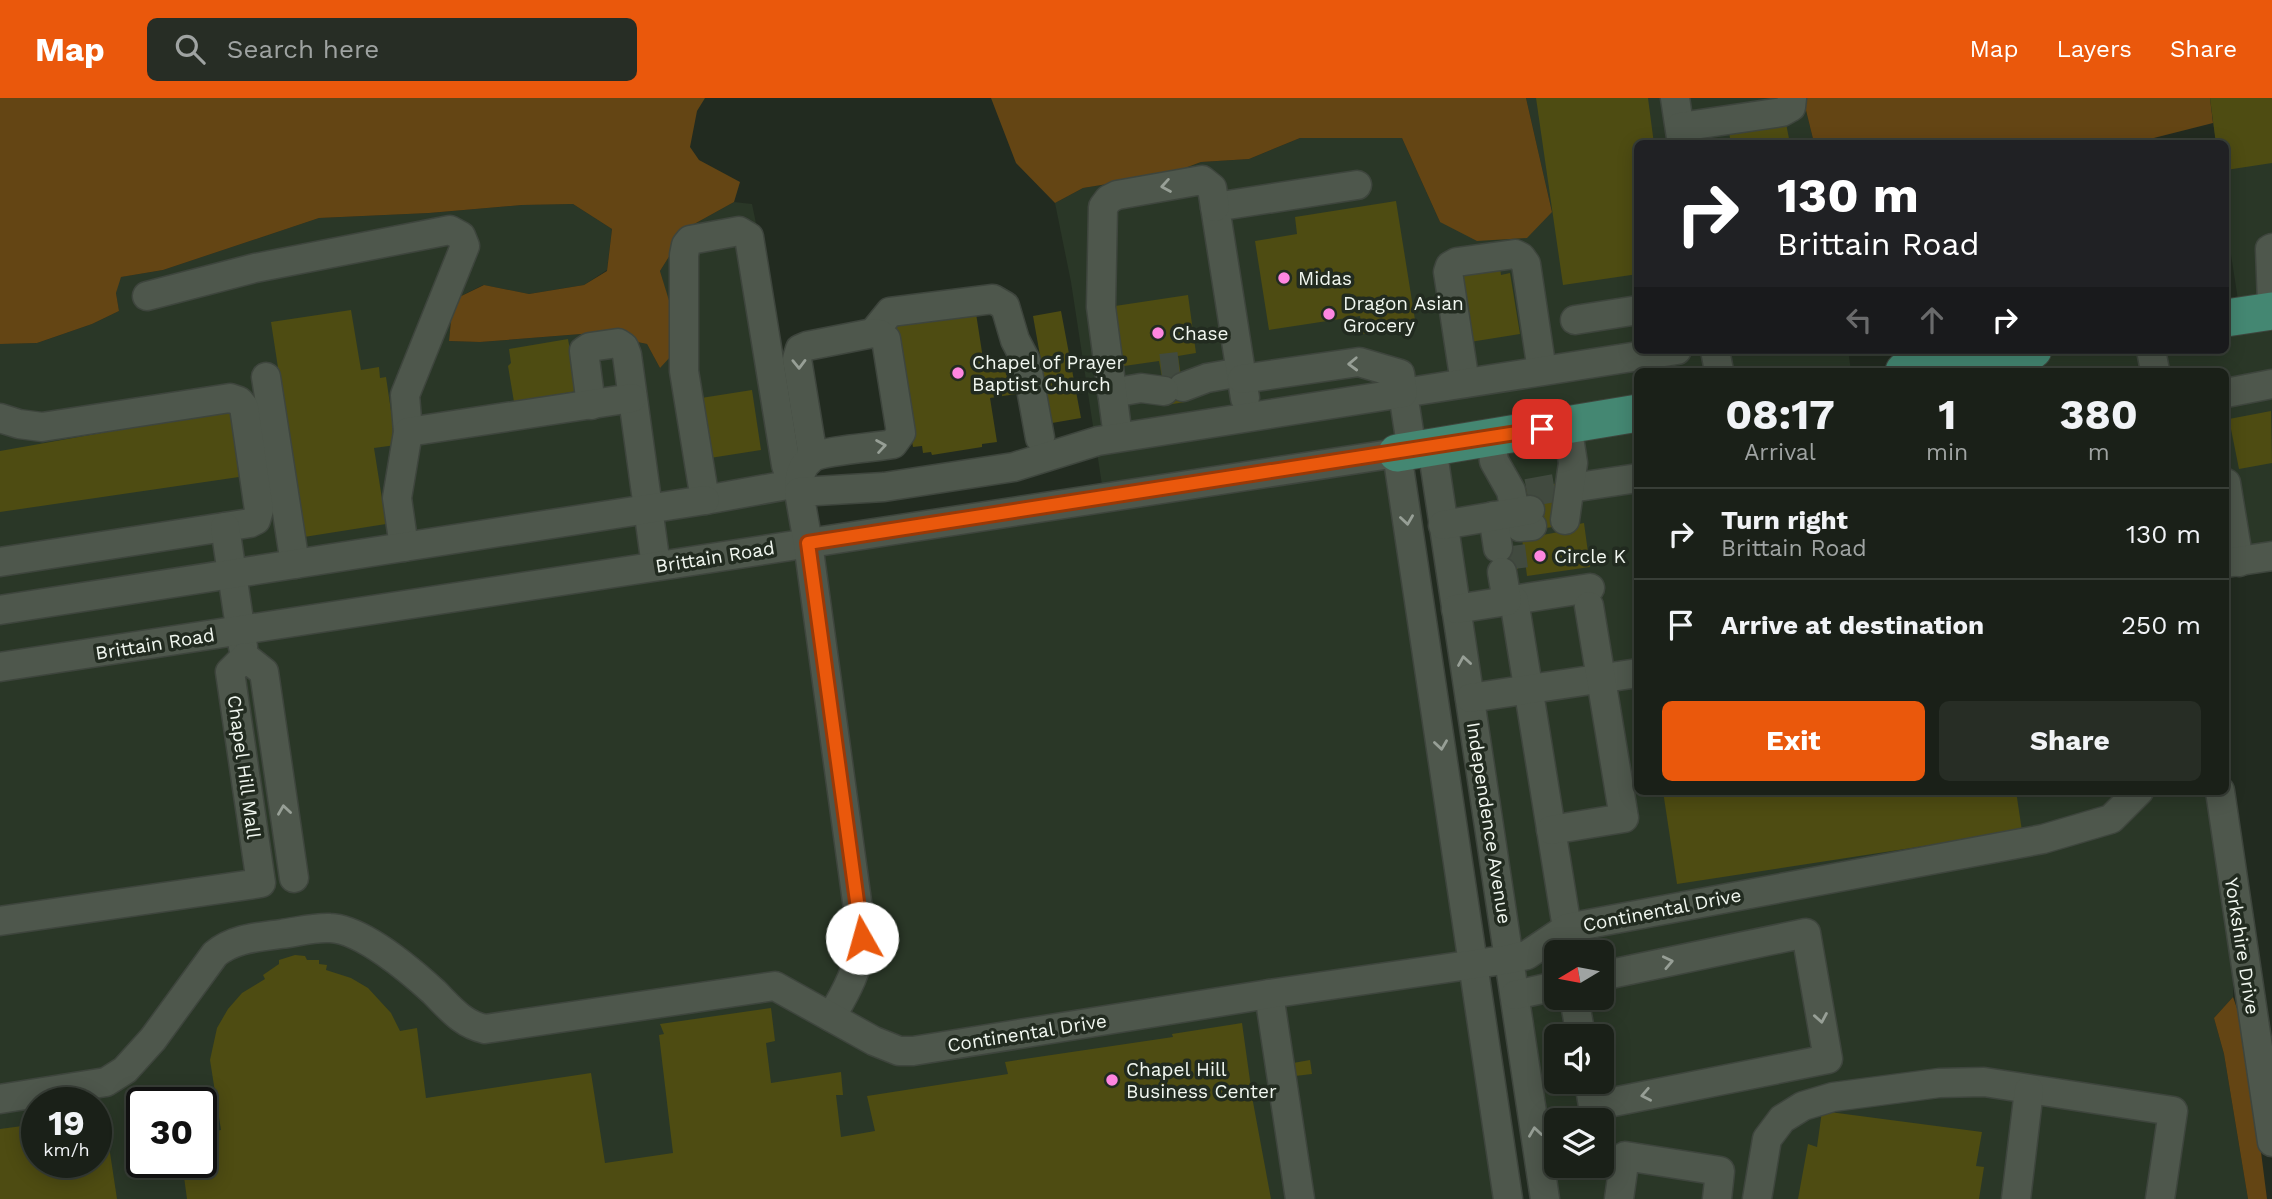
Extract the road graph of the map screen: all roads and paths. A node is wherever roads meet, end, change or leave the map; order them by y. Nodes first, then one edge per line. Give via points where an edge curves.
1 (1675, 98) edge
2 (1792, 98) edge
3 (1681, 135) edge
4 (1357, 185) dead end
5 (1215, 207) junction
6 (2272, 248) edge
7 (147, 296) dead end
8 (2272, 303) edge
9 (1634, 311) edge
10 (2272, 311) edge
11 (2229, 318) edge
12 (1575, 320) dead end
13 (873, 333) junction
14 (1652, 354) edge
15 (2021, 354) edge
16 (1989, 365) edge
17 (1946, 368) edge
18 (1542, 372) junction
19 (1241, 376) junction
20 (266, 377) dead end
21 (1465, 383) junction
22 (2272, 384) edge
23 (2229, 392) edge
24 (1112, 393) junction
25 (1403, 393) junction
26 (632, 398) junction
27 (591, 405) junction
28 (1634, 414) edge
29 (1248, 417) junction
30 (0, 418) edge
31 (1567, 425) junction
32 (408, 432) junction
33 (1118, 437) junction
34 (1040, 438) dead end
35 (1490, 438) junction
36 (1414, 450) junction
37 (813, 457) junction
38 (1634, 479) edge
39 (796, 488) junction
40 (705, 500) junction
41 (647, 509) junction
42 (1516, 510) junction
43 (2229, 522) edge
44 (1443, 525) junction
45 (225, 527) junction
46 (808, 543) junction
47 (404, 547) junction
48 (2272, 556) edge
49 (0, 562) edge
50 (2232, 562) edge
51 (295, 564) junction
52 (656, 566) junction
53 (233, 573) junction
54 (1513, 600) junction
55 (1456, 609) junction
56 (0, 610) edge
57 (243, 644) junction
58 (0, 667) edge
59 (1634, 674) edge
60 (1601, 678) junction
61 (1529, 689) junction
62 (1470, 698) junction
63 (2135, 795) edge
64 (2221, 795) edge
65 (1551, 830) junction
66 (294, 878) dead end
67 (0, 921) edge
68 (1567, 928) junction
69 (1510, 959) junction
70 (1473, 965) junction
71 (1614, 973) edge
72 (1544, 989) edge
73 (1269, 994) junction
74 (1515, 995) junction
75 (831, 1017) junction
76 (2029, 1090) junction
77 (1591, 1094) edge
78 (0, 1099) edge
79 (2271, 1131) edge
80 (1725, 1198) edge
81 (1300, 1199) edge
82 (1508, 1199) edge
83 (1545, 1199) edge
84 (1619, 1199) edge
85 (1757, 1199) edge
86 (2016, 1199) edge
87 (2160, 1199) edge

1 - 3 street
2 - 3 street via 1791,107 1782,112
4 - 5 street
5 - 19 street
5 -> 24 street via 1212,188 1202,180 1117,195 1103,208 1101,307
6 - 8 street
7 - 32 street via 255,268 450,230 461,236 465,246 405,395
9 - 12 street
10 - 11 main road
13 - 34 street via 890,312 993,299 1005,306 1026,361
13 -> 37 street via 800,349 797,359
37 -> 13 street via 892,444 901,433 886,339
14 - 18 street
15 - 16 main road
16 - 17 main road
18 - 21 street
18 - 21 street via 1526,264 1521,257 1457,262 1448,272
19 - 24 street
25 -> 19 street via 1400,374 1359,362
19 - 29 street
20 - 51 street
21 - 25 street
22 - 23 street
24 - 33 street
25 - 29 street
25 - 36 street
26 - 27 street
26 - 27 street via 624,347 618,343 590,347 583,359
26 - 41 street
27 - 32 street
28 - 31 main road, Brittain Road
29 - 33 street
30 - 45 street via 42,427 230,398 239,401 244,407 259,510 256,520
31 - 35 main road, Brittain Road
31 - 38 street via 1573,463 1566,498
32 - 47 street via 397,498
33 - 39 street via 1014,467 884,487
35 - 36 main road, Brittain Road
35 - 42 street via 1493,461
36 - 44 street, Independence Avenue
36 - 46 street, Brittain Road
36 -> 70 street, Independence Avenue
37 - 39 street via 803,467
39 - 40 street
39 - 40 street via 786,465 749,237 739,231 690,240 684,255 684,371
39 - 46 street
40 - 41 street
41 - 47 street
41 - 52 street
42 - 44 street
42 - 54 street via 1506,559
43 - 50 street
44 - 55 street, Independence Avenue
45 - 49 street
45 - 53 street
46 - 52 street, Brittain Road
46 - 75 street via 862,938 850,985
47 - 51 street
48 - 50 street
51 - 53 street
52 - 57 street, Brittain Road
53 - 56 street
53 - 57 street
54 - 55 street
54 - 60 street via 1589,597
54 - 61 street
62 -> 55 street, Independence Avenue
57 - 58 street, Brittain Road
66 -> 57 street, Chapel Hill Mall via 264,672
57 - 67 street, Chapel Hill Mall via 230,672 261,883
59 - 60 street
60 - 61 street
60 - 65 street via 1624,818
61 - 62 street
61 - 65 street
62 - 69 street, Independence Avenue
63 - 68 street, Continental Drive via 2111,819 2043,839
64 - 79 street, Yorkshire Drive
65 - 68 street
68 - 69 street, Continental Drive via 1527,955
69 - 70 street, Continental Drive
69 - 74 street, Independence Avenue
70 - 73 street, Continental Drive
70 - 82 street, Independence Avenue
71 -> 77 street via 1806,933 1828,1059 1593,1106
72 - 74 street
73 - 75 street, Continental Drive via 913,1051 899,1051
73 - 81 street
83 -> 74 street, Independence Avenue
75 - 78 street, Continental Drive via 783,988 767,985 485,1029 452,1013 411,972 367,940 332,927 252,938 223,947 136,1060 106,1082
76 - 85 street via 1984,1082 1939,1083 1833,1097 1803,1106 1782,1119 1767,1139
76 - 86 street
76 - 87 street via 2173,1111
80 - 84 street via 1720,1171 1626,1156

